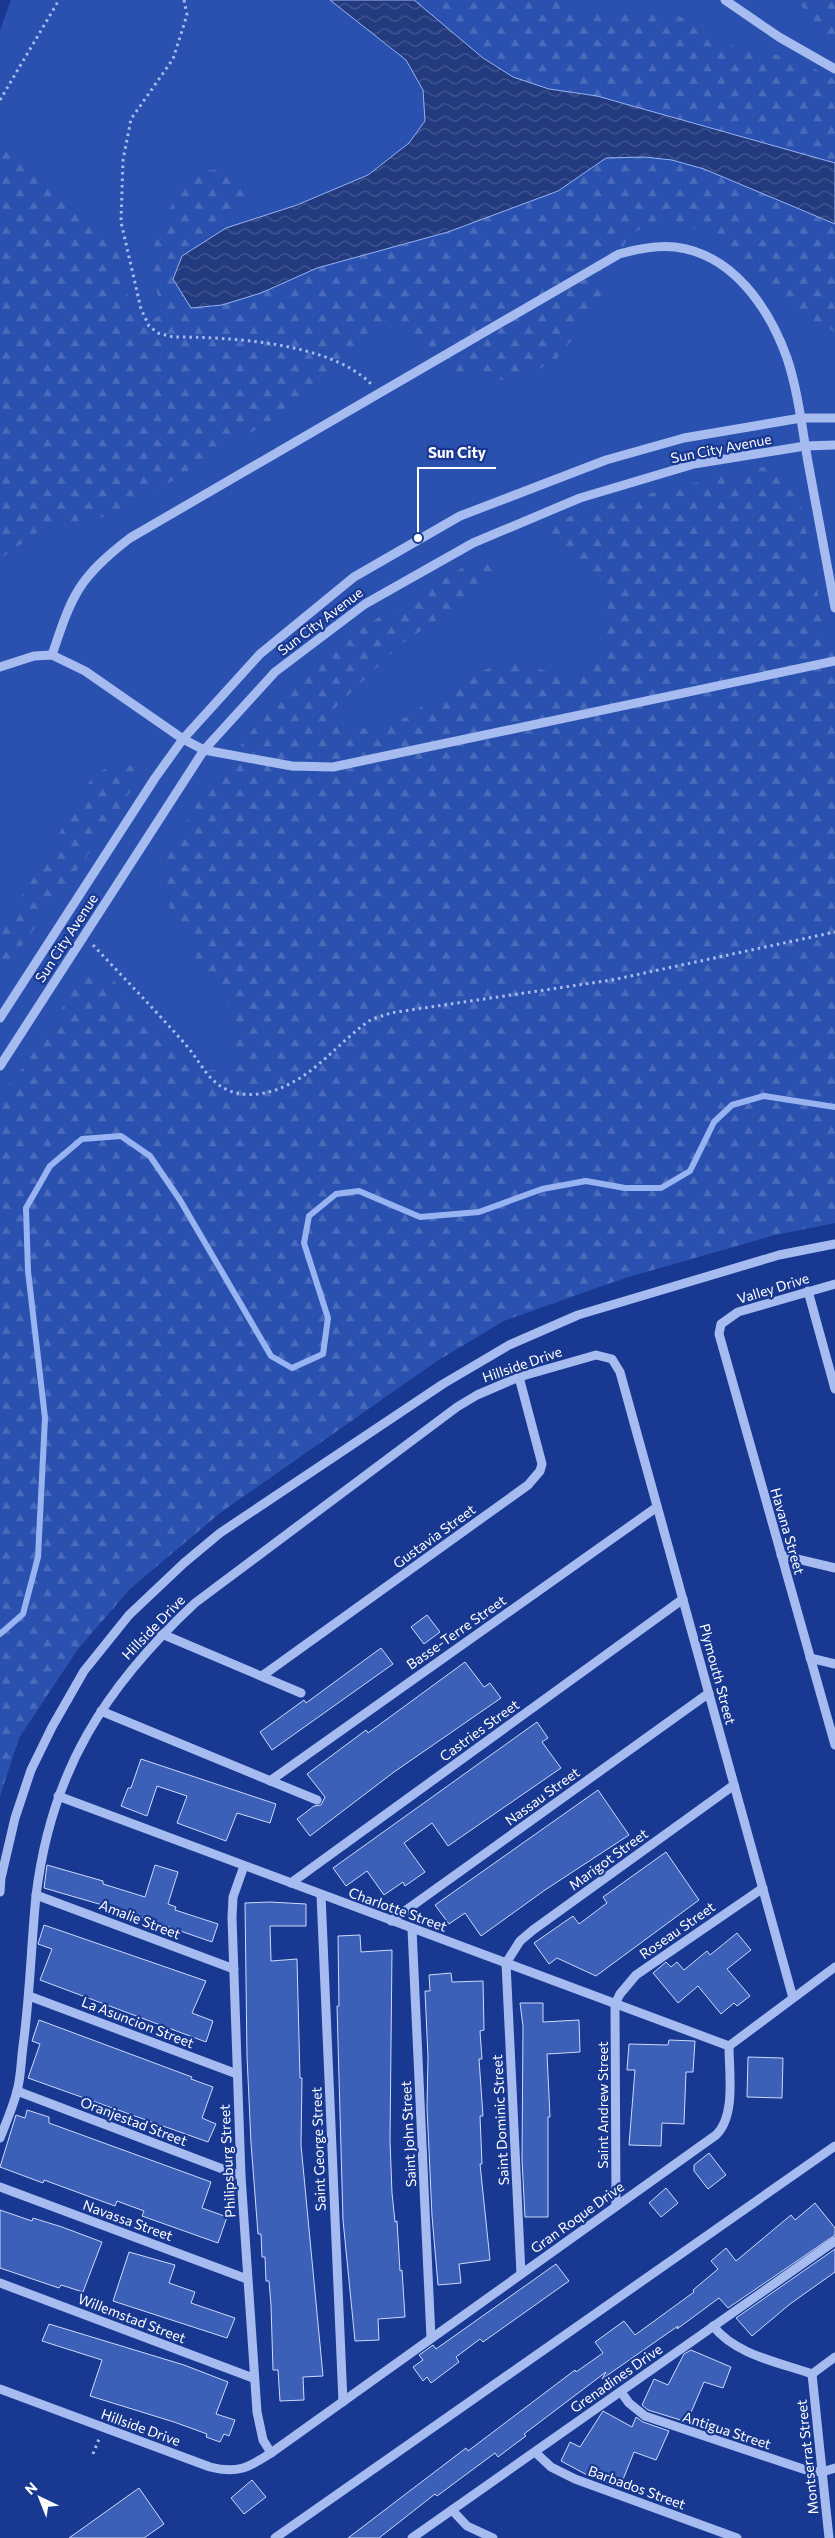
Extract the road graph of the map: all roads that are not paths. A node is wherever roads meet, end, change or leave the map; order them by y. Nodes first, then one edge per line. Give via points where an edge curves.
1 (725, 0) edge
2 (835, 69) edge
3 (800, 418) junction
4 (835, 418) edge
5 (835, 445) edge
6 (805, 446) junction
7 (835, 608) edge
8 (52, 655) junction
9 (835, 661) edge
10 (0, 667) edge
11 (184, 739) junction
12 (204, 750) junction
13 (0, 1018) edge
14 (0, 1066) edge
15 (835, 1244) edge
16 (835, 1284) edge
17 (808, 1291) junction
18 (721, 1324) joint
19 (612, 1359) joint
20 (519, 1377) junction
21 (835, 1389) edge
22 (658, 1507) junction
23 (781, 1555) junction
24 (835, 1568) edge
25 (683, 1599) junction
26 (162, 1634) junction
27 (810, 1658) junction
28 (835, 1664) edge
29 (262, 1676) junction
30 (301, 1693) dead end
31 (709, 1693) junction
32 (101, 1711) junction
33 (835, 1745) edge
34 (270, 1781) junction
35 (734, 1785) junction
36 (58, 1796) junction
37 (317, 1800) dead end
38 (244, 1866) junction
39 (291, 1883) junction
40 (763, 1888) junction
41 (0, 1892) edge
42 (36, 1895) junction
43 (322, 1895) junction
44 (391, 1921) junction
45 (412, 1929) junction
46 (506, 1964) junction
47 (835, 1967) edge
48 (234, 1969) junction
49 (29, 1996) junction
50 (793, 1998) junction
51 (615, 2004) junction
52 (729, 2046) junction
53 (237, 2074) junction
54 (17, 2091) junction
55 (0, 2138) edge
56 (835, 2146) edge
57 (241, 2176) junction
58 (0, 2187) edge
59 (616, 2206) junction
60 (835, 2241) edge
61 (521, 2274) junction
62 (247, 2279) junction
63 (0, 2283) edge
64 (713, 2326) junction
65 (431, 2338) junction
66 (835, 2357) edge
67 (812, 2374) junction
68 (254, 2378) junction
69 (0, 2389) edge
70 (621, 2392) junction
71 (343, 2402) junction
72 (535, 2452) junction
73 (271, 2453) junction
74 (835, 2468) edge
75 (822, 2472) junction
76 (452, 2510) junction
77 (275, 2538) edge
78 (412, 2538) edge
79 (493, 2538) edge
80 (737, 2538) edge
81 (829, 2538) edge

1 - 2 street
3 - 4 street, Sun City Avenue
3 - 6 street
3 - 8 street via 787,359 765,309 745,284 722,265 675,247 647,247 619,254 130,538 91,570 79,587 68,606
3 - 11 street, Sun City Avenue via 684,438 624,455 460,516 354,577 260,654
5 - 6 street, Sun City Avenue
6 - 7 street
6 - 12 street, Sun City Avenue via 694,464 580,498 473,543 365,604 275,672
8 - 10 street via 34,656
8 - 11 street via 85,670
9 - 12 street via 333,768 292,766
11 - 12 street
11 - 13 street, Sun City Avenue via 155,778
12 - 14 street, Sun City Avenue
15 - 41 street via 779,1255 578,1315 510,1346 443,1384 220,1534 129,1615 84,1671 31,1770 15,1818
16 - 17 street, Valley Drive
17 - 18 street, Valley Drive via 738,1312
17 - 21 street
18 - 23 street, Havana Street via 720,1342
19 - 20 street, Hillside Drive via 596,1355
19 - 22 street, Plymouth Street via 620,1372
20 - 26 street, Hillside Drive via 477,1394 457,1407 254,1556 194,1603
20 - 29 street, Gustavia Street via 542,1464 535,1478
22 - 25 street, Plymouth Street
22 - 34 street, Basse-Terre Street
23 - 24 street
23 - 27 street, Havana Street
25 - 31 street, Plymouth Street
25 - 39 street, Castries Street
26 - 29 street
26 - 32 street, Hillside Drive
27 - 28 street
27 - 33 street, Havana Street
29 - 30 street
31 - 35 street, Plymouth Street
31 - 44 street, Nassau Street
32 - 34 street
32 - 36 street, Hillside Drive via 71,1762
34 - 37 street
35 - 40 street, Plymouth Street
35 - 46 street, Marigot Street via 533,1930 516,1946
36 - 38 street, Charlotte Street
36 - 42 street, Hillside Drive
38 - 39 street, Charlotte Street
38 - 48 street, Philipsburg Street via 233,1897
39 - 43 street, Charlotte Street
40 - 50 street, Plymouth Street
40 - 51 street, Roseau Street via 636,1975
42 - 48 street, Amalie Street
42 - 49 street, Hillside Drive
43 - 44 street, Charlotte Street
43 - 71 street, Saint George Street
44 - 45 street, Charlotte Street
45 - 46 street, Charlotte Street
45 - 65 street, Saint John Street
46 - 51 street, Charlotte Street
46 - 61 street, Saint Dominic Street
47 - 50 street
48 - 53 street, Philipsburg Street
49 - 53 street, La Asuncion Street
49 - 54 street, Hillside Drive
50 - 52 street
51 - 52 street, Charlotte Street
51 - 59 street, Saint Andrew Street
52 - 59 street, Gran Roque Drive via 729,2112 725,2126
53 - 57 street, Philipsburg Street
54 - 55 street, Hillside Drive
54 - 57 street, Oranjestad Street
56 - 77 street
57 - 62 street, Philipsburg Street
58 - 62 street, Navassa Street
59 - 61 street, Gran Roque Drive
60 - 64 street, Grenadines Drive
61 - 65 street, Gran Roque Drive
62 - 68 street, Philipsburg Street
63 - 68 street, Willemstad Street
64 - 67 street via 720,2336 741,2349
64 - 70 street, Grenadines Drive
65 - 71 street, Gran Roque Drive
66 - 67 street
67 - 75 street, Montserrat Street
68 - 73 street, Philipsburg Street via 260,2429
69 - 73 street, Hillside Drive via 221,2470 245,2468
70 - 72 street, Grenadines Drive
70 - 75 street, Antigua Street via 636,2410 662,2423 809,2471
71 - 73 street, Gran Roque Drive
72 - 76 street, Grenadines Drive
72 - 80 street, Barbados Street via 551,2467 575,2479
74 - 75 street, Antigua Street
75 - 81 street, Montserrat Street
76 - 78 street, Grenadines Drive
76 - 79 street via 467,2526

